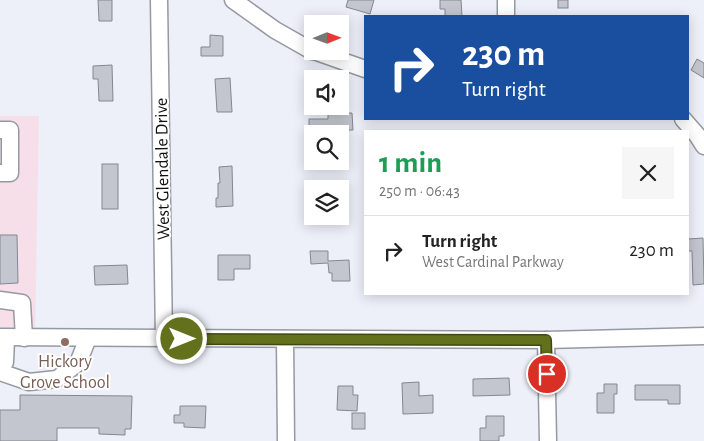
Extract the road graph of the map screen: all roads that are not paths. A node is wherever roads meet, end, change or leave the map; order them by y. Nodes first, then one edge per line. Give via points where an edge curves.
1 (160, 0) edge
2 (233, 0) edge
3 (506, 0) edge
4 (506, 15) edge
5 (304, 46) edge
6 (339, 60) edge
7 (364, 69) edge
8 (684, 120) edge
9 (0, 130) edge
10 (704, 146) edge
11 (0, 173) edge
12 (0, 300) edge
13 (704, 336) edge
14 (3, 338) edge
15 (24, 338) junction
16 (88, 338) junction
17 (164, 339) junction
18 (285, 339) junction
19 (546, 340) junction
20 (0, 371) edge
21 (286, 441) edge
22 (548, 441) edge

1 - 17 street, West Glendale Drive
2 - 5 street via 274,30
3 - 4 street
6 - 7 street
8 - 10 street
9 - 11 street via 10,130 10,173
12 - 15 street via 22,303
13 - 19 street
14 - 15 street
14 - 20 street via 4,362
15 - 16 street
16 - 17 street
16 - 20 street via 78,363 57,379 29,382
17 - 18 street
18 - 19 street
18 - 21 street
19 - 22 street

